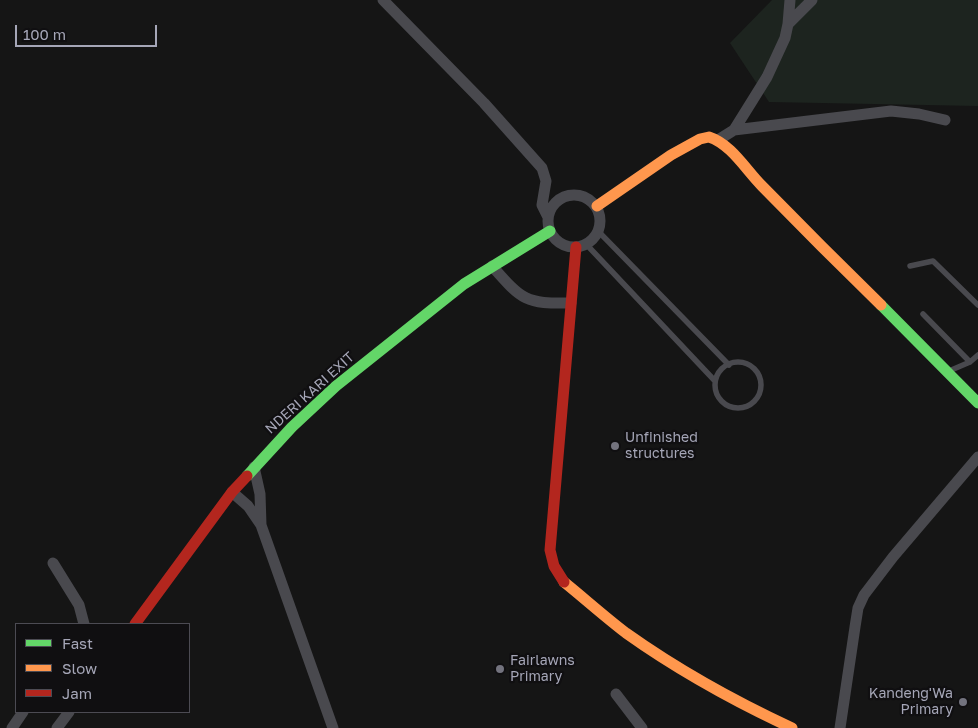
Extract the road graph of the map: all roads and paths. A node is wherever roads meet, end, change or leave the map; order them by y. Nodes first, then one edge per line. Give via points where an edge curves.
1 (383, 0) edge
2 (790, 0) edge
3 (812, 0) edge
4 (788, 24) junction
5 (945, 120) dead end
6 (734, 130) junction
7 (718, 140) junction
8 (597, 206) junction
9 (548, 217) junction
10 (550, 231) junction
11 (598, 231) junction
12 (581, 245) junction
13 (492, 266) junction
14 (910, 266) dead end
15 (571, 303) junction
16 (978, 305) edge
17 (923, 314) dead end
18 (978, 355) edge
19 (970, 362) junction
20 (729, 365) junction
21 (947, 372) junction
22 (715, 381) junction
23 (978, 403) edge
24 (978, 457) edge
25 (254, 467) junction
26 (232, 492) junction
27 (261, 525) junction
28 (53, 563) dead end
29 (84, 623) edge
30 (136, 623) edge
31 (616, 694) dead end
32 (22, 713) edge
33 (68, 713) edge
34 (12, 728) edge
35 (57, 728) edge
36 (333, 728) edge
37 (642, 728) edge
38 (792, 728) edge
39 (840, 728) edge

1 - 9 street via 484,103 542,168 546,181 542,205
2 - 4 street
3 - 4 street
4 - 6 street via 767,77
5 - 6 street via 891,111
6 - 7 street
7 - 8 street via 702,137
7 - 21 street
8 - 9 street via 586,197 568,195 553,205
8 - 11 street
9 - 10 street
10 - 12 street via 560,243
10 - 13 street, NDERI KARI EXIT
11 - 12 street
11 - 20 lane
12 - 15 street
12 - 22 lane
13 - 15 street via 527,299
13 - 25 street, NDERI KARI EXIT via 464,284 336,386
14 - 16 lane via 933,261
15 - 38 street via 550,550 555,570 624,631 668,661 718,692
17 - 19 lane
18 - 19 lane
19 - 21 lane
20 - 22 lane
20 - 22 lane via 743,363 756,372 760,378 756,400 743,408 728,406 717,396
21 - 23 street
24 - 39 street via 864,595 858,608
25 - 26 street, NDERI KARI EXIT
25 - 27 street via 260,494
26 - 27 street via 248,506
26 - 30 street, NDERI KARI EXIT
27 - 36 street
28 - 29 street via 80,605
31 - 37 street
32 - 34 street
33 - 35 street

